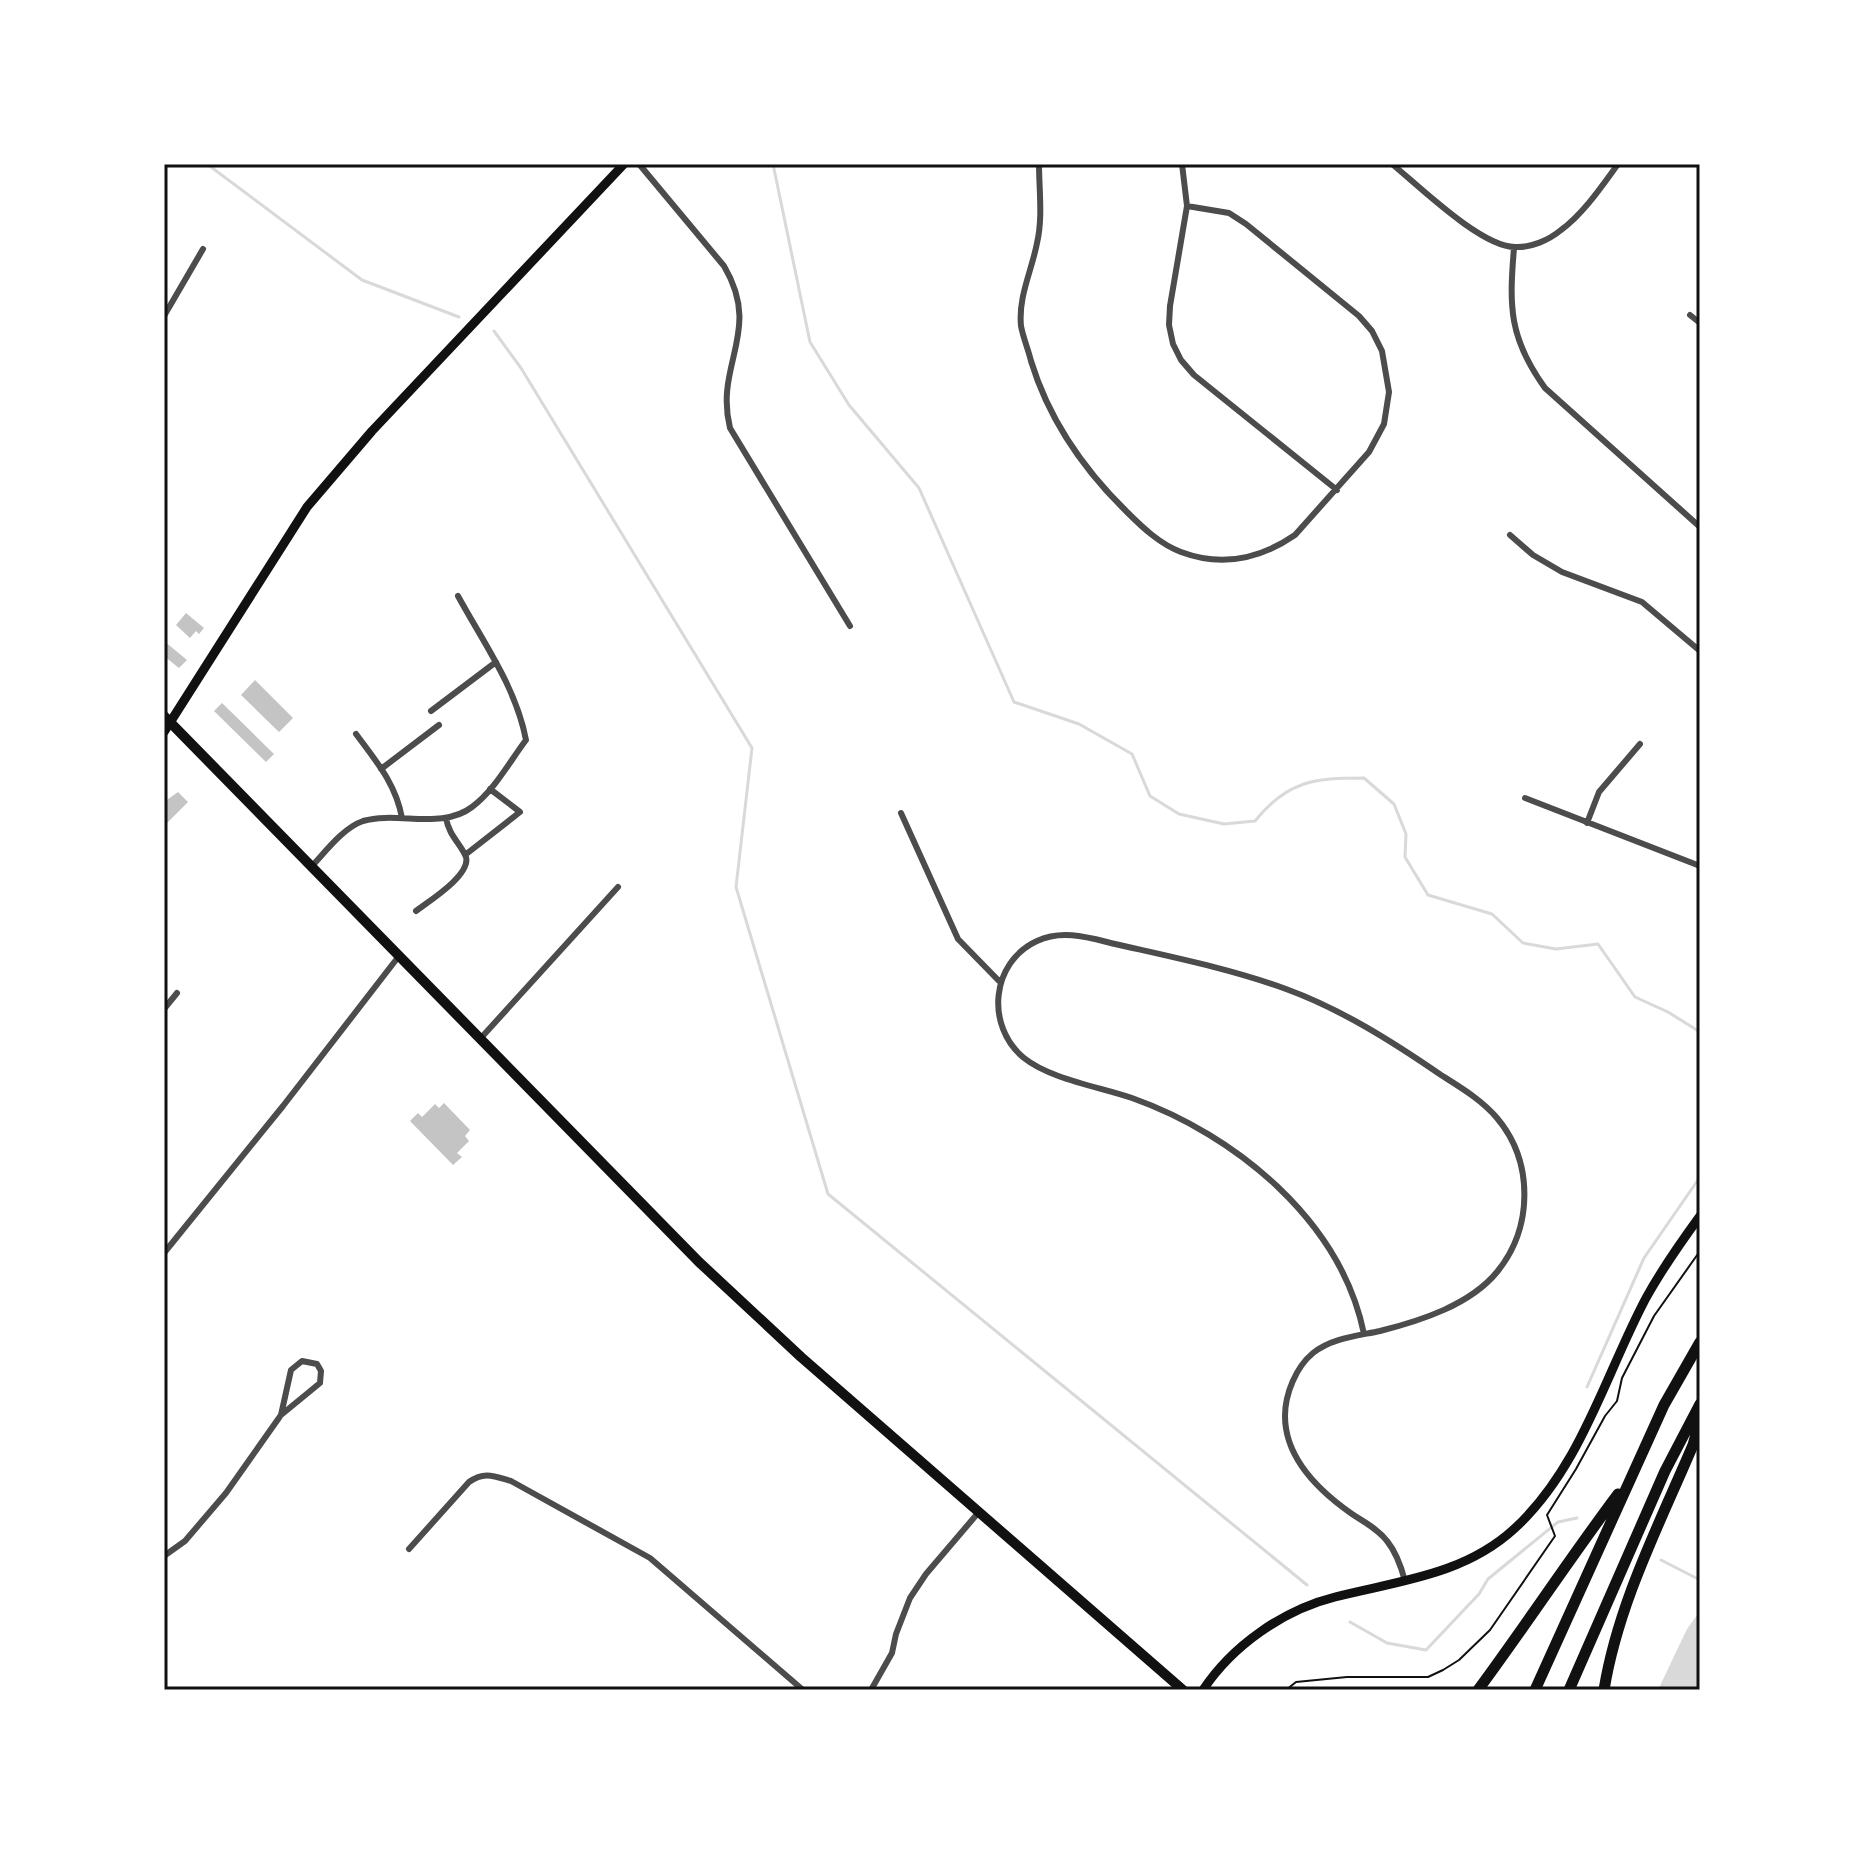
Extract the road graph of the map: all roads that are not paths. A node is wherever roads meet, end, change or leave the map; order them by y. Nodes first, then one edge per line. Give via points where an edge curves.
1 (624, 164) edge
2 (639, 164) edge
3 (1039, 164) edge
4 (1182, 164) edge
5 (1392, 164) edge
6 (1618, 164) edge
7 (1187, 206) junction
8 (1514, 248) junction
9 (203, 249) dead end
10 (1690, 315) dead end
11 (164, 316) edge
12 (1700, 323) edge
13 (1337, 490) junction
14 (1700, 527) edge
15 (1510, 535) dead end
16 (458, 596) dead end
17 (850, 626) dead end
18 (1700, 651) edge
19 (496, 662) junction
20 (431, 711) dead end
21 (167, 724) edge
22 (439, 725) dead end
23 (356, 734) dead end
24 (1640, 744) dead end
25 (381, 769) junction
26 (490, 789) junction
27 (1525, 798) dead end
28 (901, 813) dead end
29 (402, 818) junction
30 (446, 818) junction
31 (1587, 823) junction
32 (465, 855) junction
33 (312, 866) junction
34 (1700, 866) edge
35 (618, 887) dead end
36 (416, 911) dead end
37 (399, 956) junction
38 (999, 981) junction
39 (177, 993) dead end
40 (164, 1009) edge
41 (480, 1039) junction
42 (1700, 1216) edge
43 (164, 1253) edge
44 (1364, 1334) junction
45 (1700, 1342) edge
46 (1700, 1404) edge
47 (281, 1415) junction
48 (1700, 1420) edge
49 (1630, 1477) junction
50 (978, 1513) junction
51 (409, 1549) dead end
52 (164, 1556) edge
53 (1405, 1581) junction
54 (499, 1689) edge
55 (490, 1690) edge
56 (513, 1690) edge
57 (803, 1690) edge
58 (871, 1690) edge
59 (1183, 1690) edge
60 (1203, 1690) edge
61 (1478, 1690) edge
62 (1535, 1690) edge
63 (1569, 1690) edge
64 (1604, 1690) edge

1 - 21 main road via 307,507
2 - 17 street via 733,282 741,321 726,393 730,428
3 - 13 street via 1038,240 1021,328 1054,417 1103,489 1158,540 1201,558 1224,560 1248,558 1280,545 1308,524
4 - 7 street
5 - 8 street via 1474,231
6 - 8 street via 1563,229 1547,240
7 - 13 street via 1170,306 1173,344 1181,360
7 - 13 street via 1217,209 1237,218 1372,331 1387,370 1388,407 1369,452
8 - 14 street via 1511,310 1527,363 1545,388
9 - 11 street
10 - 12 street
15 - 18 street via 1562,572 1642,602
16 - 19 street
19 - 20 street
19 - 26 street via 526,740
21 - 33 main road
22 - 25 street
23 - 25 street
24 - 31 street via 1599,792
25 - 29 street
26 - 30 street via 471,809
26 - 32 street via 520,812
27 - 31 street
28 - 38 street via 958,939
29 - 30 street
29 - 33 street via 361,822
30 - 32 street via 448,831
31 - 34 street
32 - 36 street via 462,874
33 - 37 main road
35 - 41 street
37 - 41 main road
37 - 43 street
38 - 44 street via 997,1008 1005,1035 1024,1058 1192,1124 1268,1179 1329,1250 1349,1285
38 - 44 street via 1017,955 1037,941 1060,935 1203,965 1288,990 1344,1015 1495,1115 1518,1155 1524,1179 1520,1229 1508,1257 1472,1295
39 - 40 street
41 - 50 main road via 715,1277
42 - 53 main road via 1647,1297 1575,1450 1544,1497 1514,1529 1472,1559
44 - 53 street via 1314,1352 1297,1372 1285,1415 1287,1428 1298,1462 1329,1496 1381,1534
45 - 49 highway
46 - 63 highway
47 - 47 street via 320,1383 317,1364 302,1361 291,1370
47 - 52 street via 226,1493 185,1541
48 - 64 highway via 1632,1586
49 - 61 highway
49 - 62 highway
50 - 58 street via 910,1598 892,1653
50 - 59 main road
51 - 57 street via 476,1476 511,1481 650,1558
53 - 60 main road via 1332,1597 1273,1623
54 - 55 street
54 - 56 street

